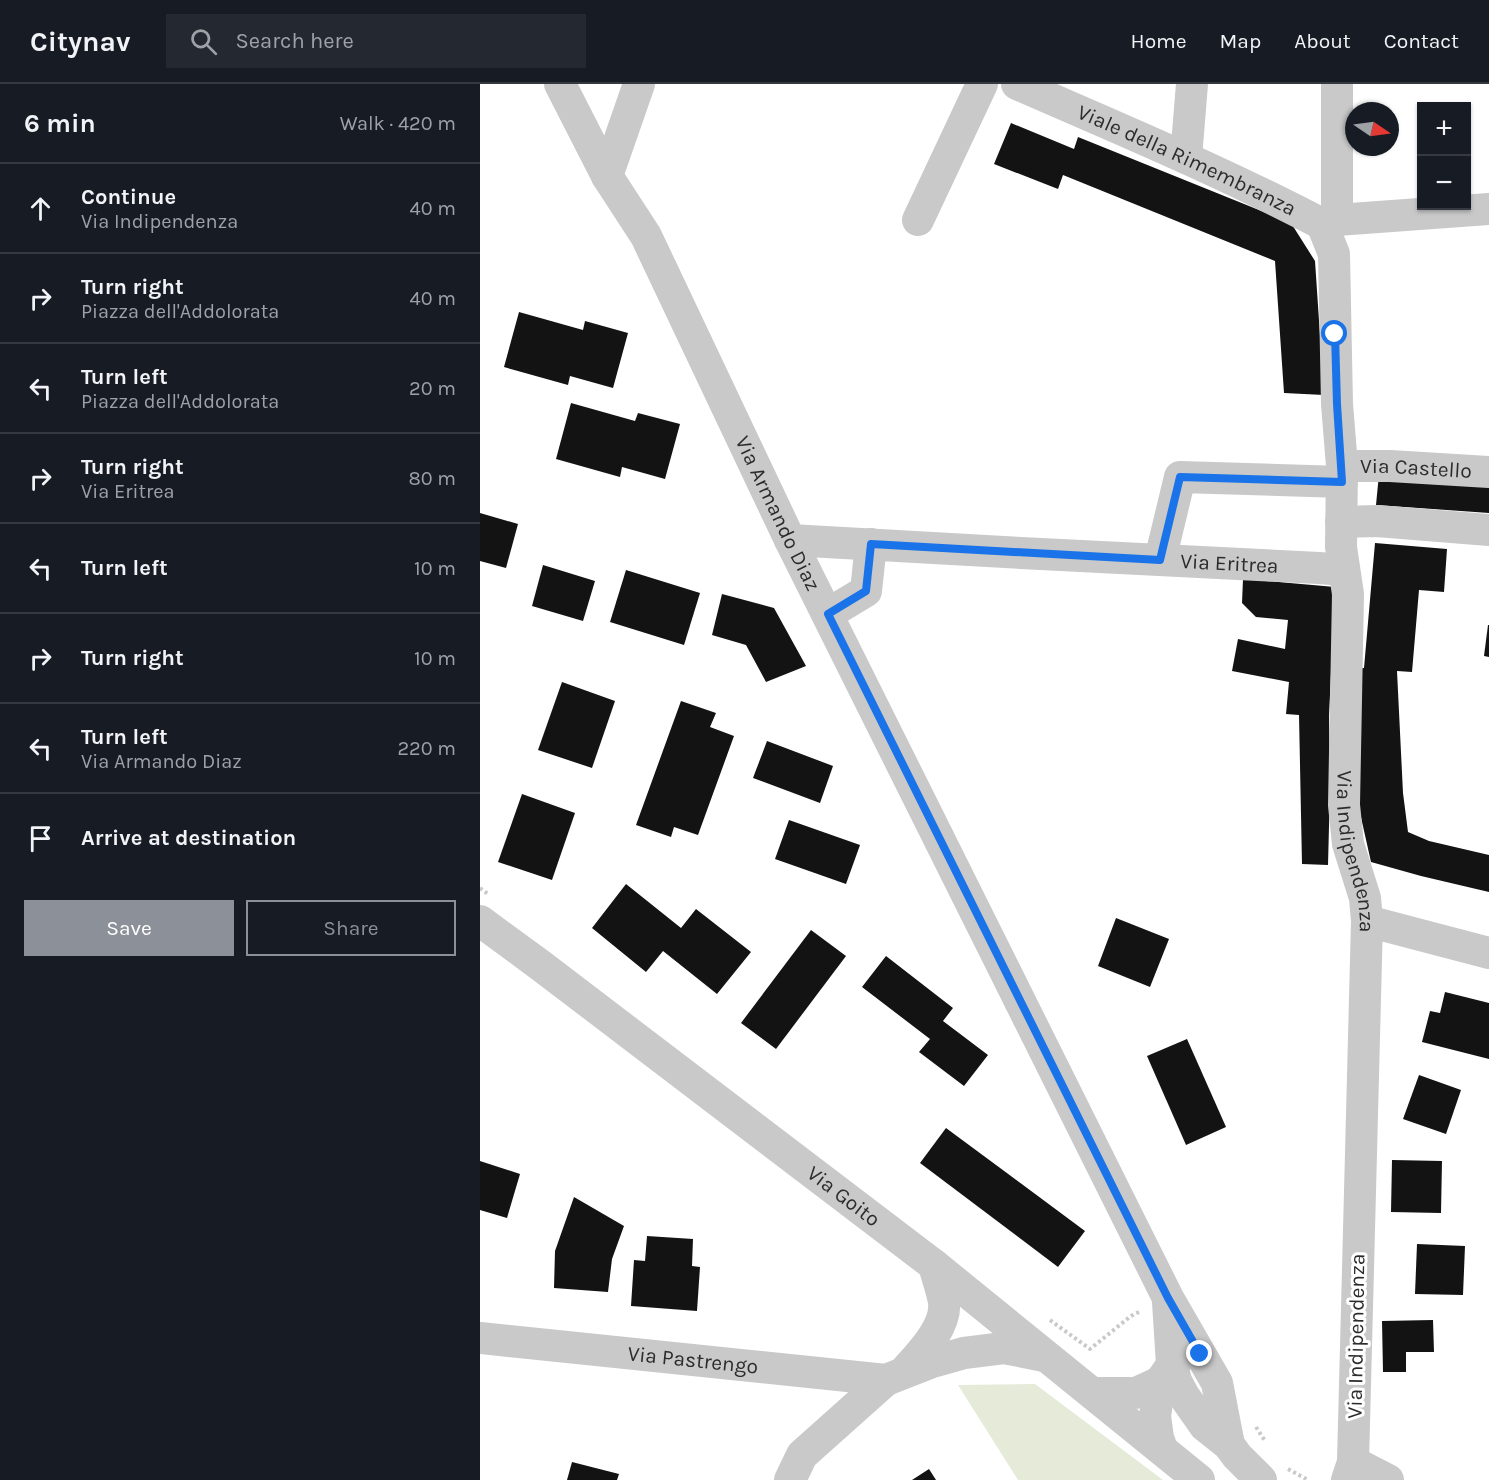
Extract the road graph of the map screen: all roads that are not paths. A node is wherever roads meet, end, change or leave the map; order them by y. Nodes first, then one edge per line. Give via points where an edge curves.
1 (560, 84) edge
2 (639, 84) edge
3 (982, 84) edge
4 (1017, 84) edge
5 (1191, 84) edge
6 (1337, 84) edge
7 (1186, 158) junction
8 (607, 176) junction
9 (1489, 209) edge
10 (918, 220) dead end
11 (1329, 222) junction
12 (1489, 472) edge
13 (1342, 474) junction
14 (1341, 522) junction
15 (1489, 530) edge
16 (790, 540) junction
17 (871, 544) junction
18 (1160, 560) junction
19 (1344, 570) junction
20 (828, 614) junction
21 (485, 908) edge
22 (1367, 921) junction
23 (1489, 954) edge
24 (934, 1265) junction
25 (1168, 1298) junction
26 (480, 1338) edge
27 (1200, 1354) junction
28 (1048, 1357) junction
29 (1166, 1374) junction
30 (895, 1376) junction
31 (1093, 1394) junction
32 (1229, 1445) junction
33 (1162, 1449) junction
34 (1350, 1471) edge
35 (1197, 1478) edge
36 (790, 1480) edge
37 (1261, 1480) edge
38 (1388, 1480) edge

1 - 8 street, Via Armando Diaz
2 - 8 street
3 - 10 street
4 - 7 street, Viale della Rimembranza
5 - 7 street
6 - 11 street
7 - 11 street, Viale della Rimembranza
8 - 16 street, Via Armando Diaz via 646,236
9 - 11 street
11 - 13 street, Via Indipendenza via 1334,254
12 - 13 street, Via Castello via 1390,466
13 - 14 street, Via Indipendenza
13 - 18 street, Via Castello via 1180,477
14 - 15 street
14 - 19 street, Via Indipendenza
16 - 17 street, Via Eritrea
16 - 20 street, Via Armando Diaz
17 - 18 street, Via Eritrea
17 - 20 street via 866,591
18 - 19 street, Via Eritrea
19 - 22 street, Via Indipendenza via 1348,594 1344,805 1348,844 1365,898
20 - 25 street, Via Armando Diaz
21 - 24 street, Via Goito via 540,965
22 - 23 street
22 - 34 street, Via Indipendenza
24 - 28 street, Via Goito
24 - 30 street via 944,1304 941,1322 930,1343
25 - 27 street, Via Armando Diaz
25 - 29 street, Via Armando Diaz
26 - 30 street, Via Pastrengo
27 - 29 street via 1182,1356
27 - 32 street, Via Armando Diaz via 1217,1383
28 - 30 street, Via Pastrengo via 1004,1348 964,1353
28 - 31 street, Via Goito
29 - 31 street via 1136,1393
29 - 32 street via 1176,1381 1206,1425
29 - 33 street via 1155,1416
30 - 36 street via 802,1455
31 - 33 street, Via Goito
32 - 35 street
32 - 37 street
33 - 35 street, Via Goito
34 - 38 street

